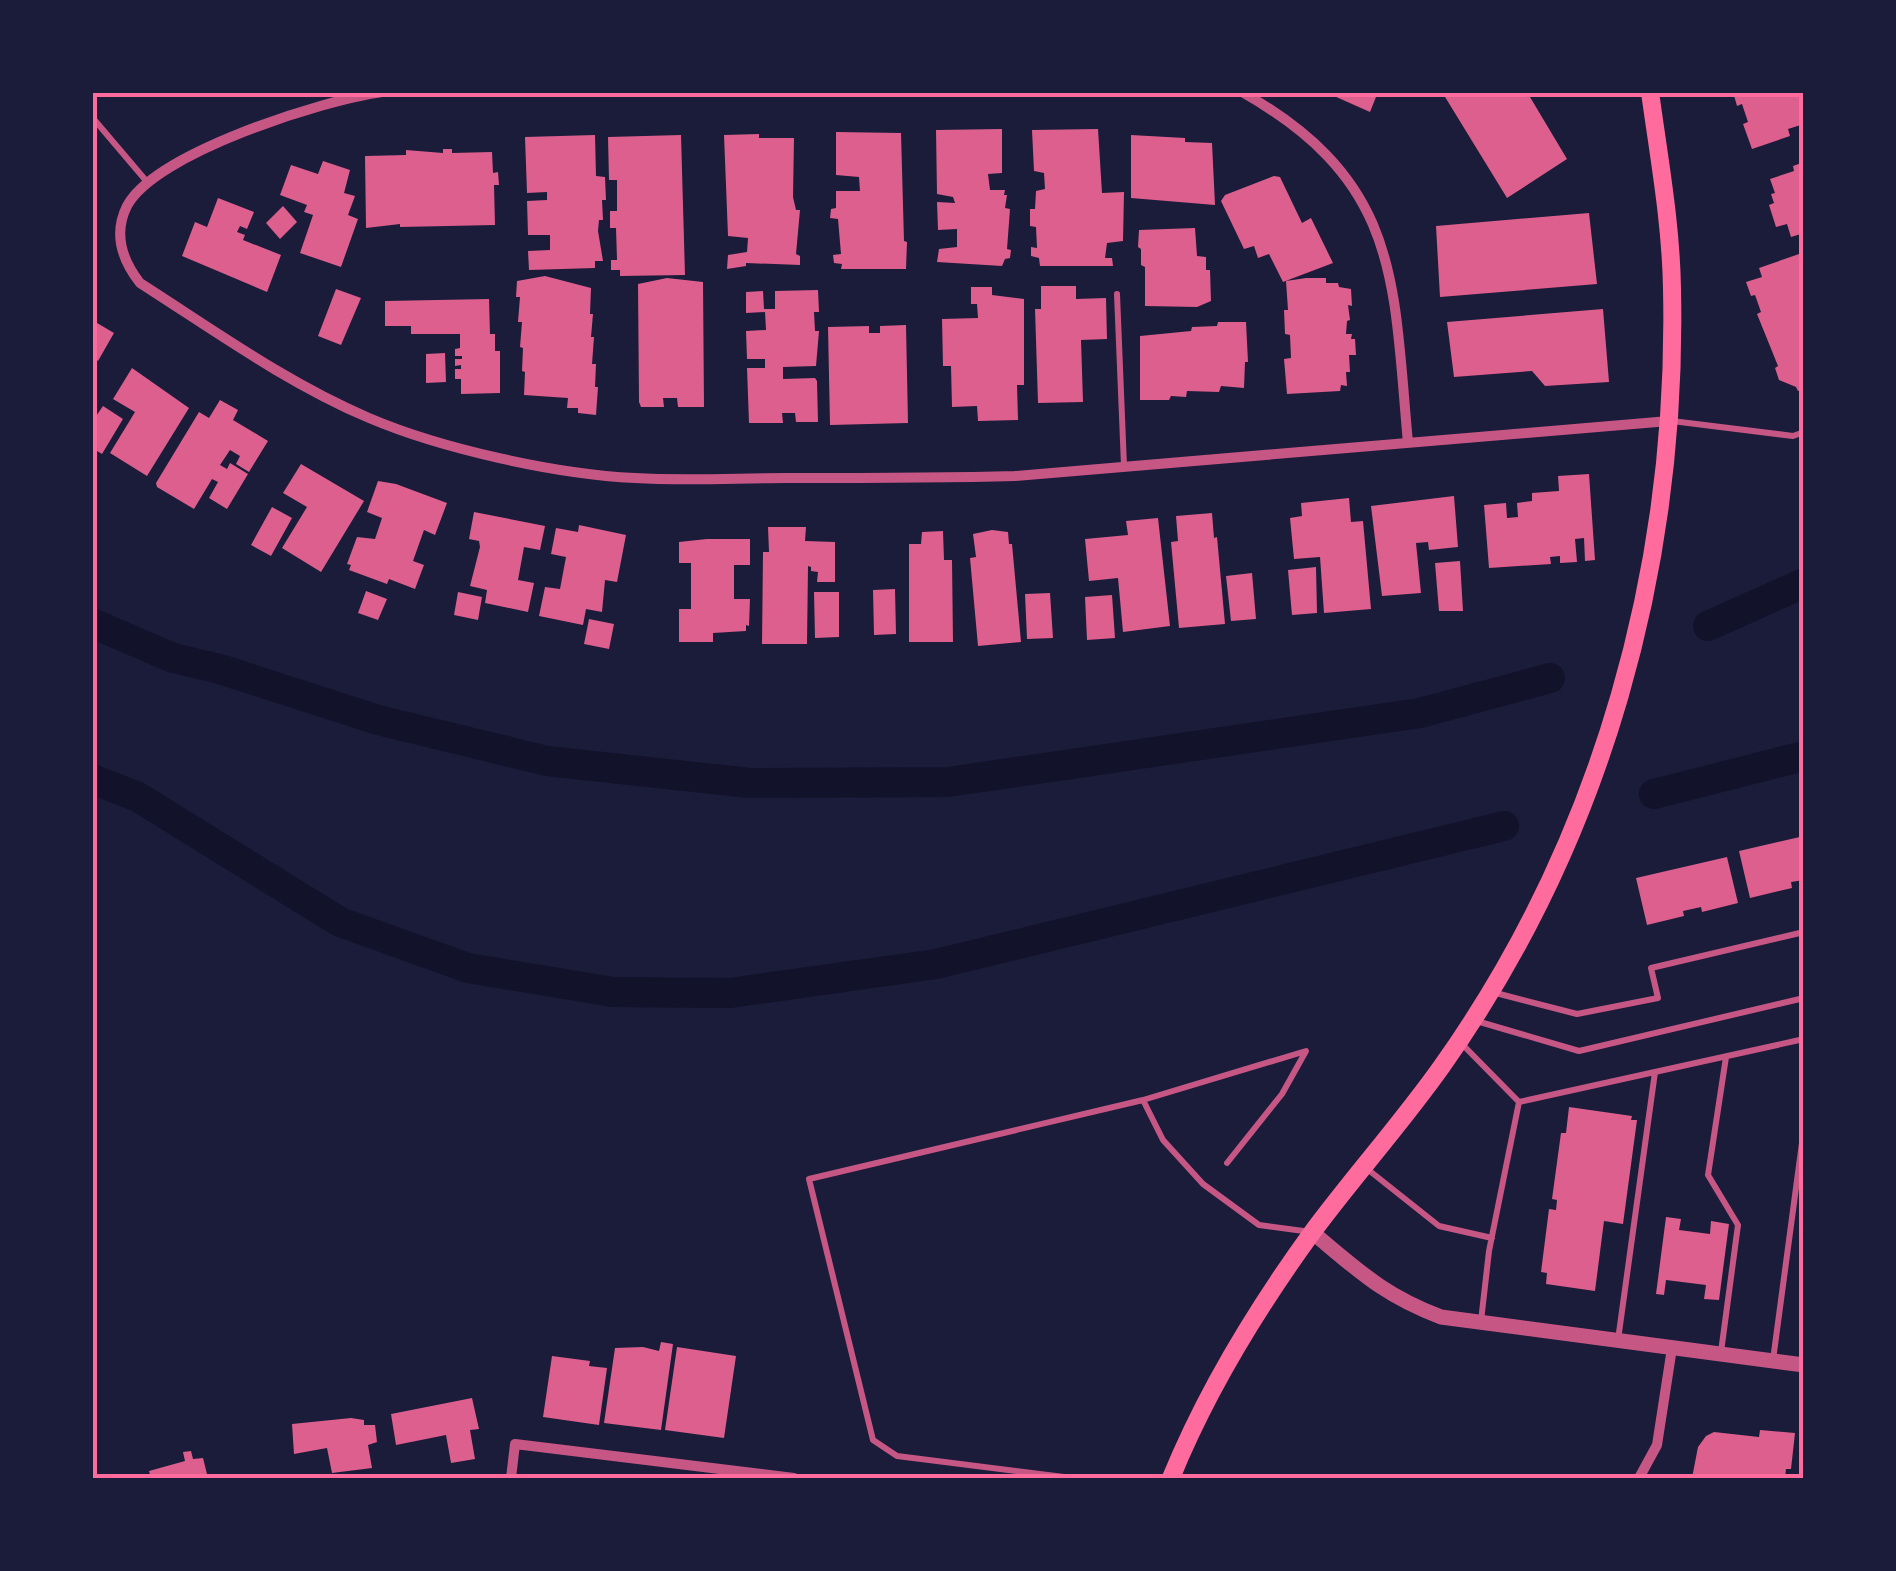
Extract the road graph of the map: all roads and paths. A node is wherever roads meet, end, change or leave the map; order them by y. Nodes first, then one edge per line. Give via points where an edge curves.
1 (382, 92) edge
2 (1242, 92) edge
3 (1650, 92) edge
4 (92, 117) edge
5 (148, 183) junction
6 (1117, 294) dead end
7 (1670, 421) junction
8 (1804, 432) edge
9 (1408, 443) junction
10 (1124, 467) junction
11 (1804, 932) edge
12 (1490, 992) junction
13 (1804, 998) edge
14 (1472, 1020) junction
15 (1804, 1039) edge
16 (1458, 1040) junction
17 (1726, 1057) junction
18 (1656, 1072) junction
19 (1143, 1100) junction
20 (1519, 1102) junction
21 (1803, 1133) edge
22 (1227, 1163) dead end
23 (1364, 1167) junction
24 (1312, 1232) junction
25 (1492, 1238) junction
26 (1481, 1322) junction
27 (1618, 1341) junction
28 (1672, 1348) junction
29 (1721, 1353) junction
30 (1772, 1361) junction
31 (1804, 1365) edge
32 (732, 1475) edge
33 (510, 1478) edge
34 (794, 1478) edge
35 (1072, 1478) edge
36 (1171, 1478) edge
37 (1639, 1478) edge

1 - 5 street via 238,134
2 - 9 street via 1317,144 1365,206 1394,289
3 - 7 main road via 1672,288
4 - 5 lane
5 - 10 street via 120,224 120,247 140,283 326,398 433,440 562,470 636,478 956,478
6 - 10 lane
7 - 8 lane
7 - 9 street
7 - 12 main road via 1648,589 1603,752 1549,882
9 - 10 street
11 - 12 lane via 1650,968 1658,998 1593,1011 1577,1014
12 - 14 main road
13 - 14 lane via 1579,1051
14 - 16 main road
15 - 17 lane
16 - 20 lane
16 - 23 main road
17 - 18 lane
17 - 29 lane via 1708,1175 1738,1225
18 - 20 lane
18 - 27 lane
19 - 22 lane via 1306,1051 1282,1094
19 - 24 lane via 1163,1140 1202,1184 1259,1224
19 - 35 lane via 809,1179 873,1440 898,1456
20 - 25 lane
21 - 30 lane
23 - 24 main road
23 - 25 lane via 1438,1226
24 - 26 street via 1403,1302
24 - 36 main road via 1218,1380
25 - 26 lane
26 - 27 street
27 - 28 street
28 - 29 street
28 - 37 street via 1658,1445
29 - 30 street
30 - 31 street
32 - 33 street via 515,1444
32 - 34 street

